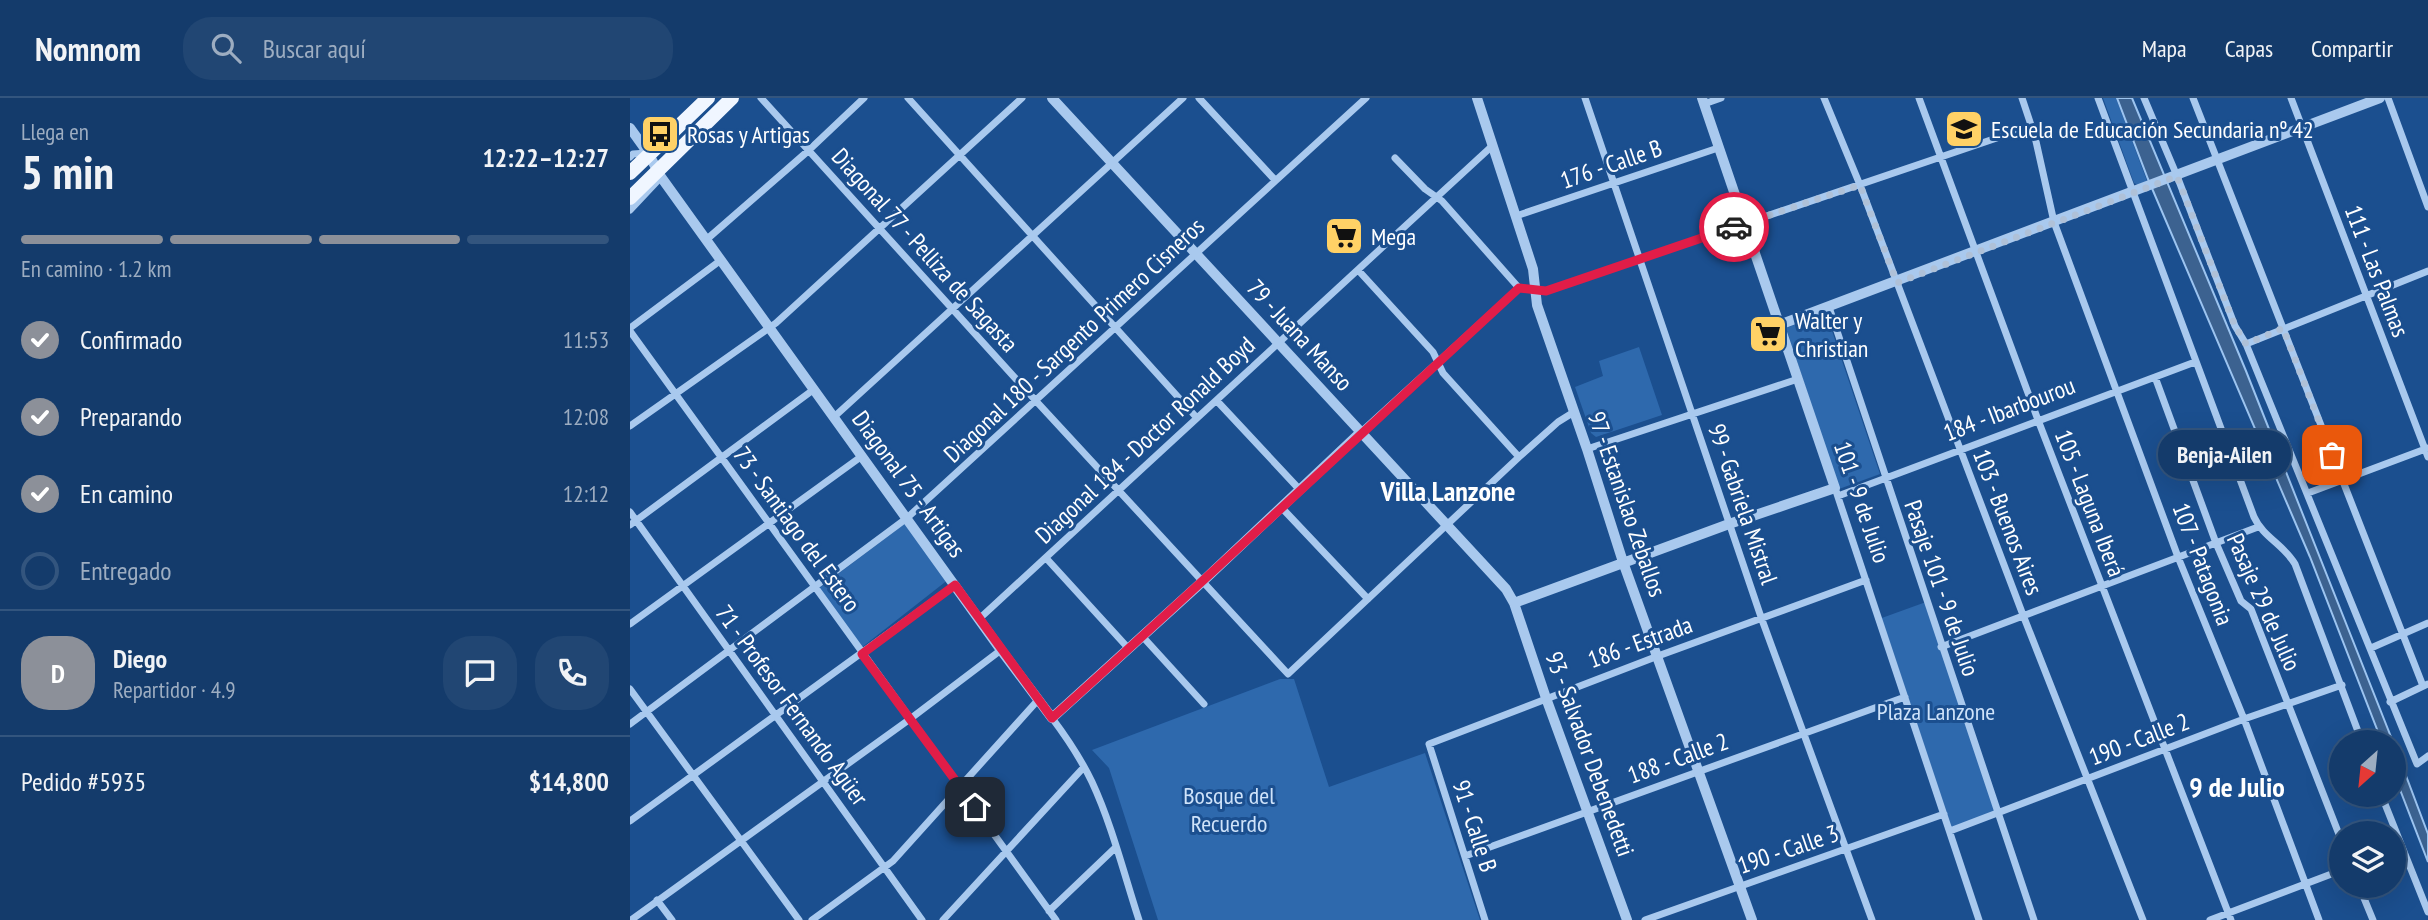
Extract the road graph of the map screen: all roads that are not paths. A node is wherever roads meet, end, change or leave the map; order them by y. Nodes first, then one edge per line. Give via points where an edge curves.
1 (708, 98) edge
2 (732, 98) edge
3 (761, 98) edge
4 (864, 98) edge
5 (908, 98) edge
6 (1022, 98) edge
7 (1052, 98) edge
8 (1183, 98) edge
9 (1199, 98) edge
10 (1366, 98) edge
11 (1477, 98) edge
12 (1584, 98) edge
13 (1721, 98) edge
14 (1824, 98) edge
15 (1919, 98) edge
16 (2022, 98) edge
17 (2098, 98) edge
18 (2144, 98) edge
19 (2193, 98) edge
20 (2291, 98) edge
21 (2381, 98) edge
22 (2388, 98) edge
23 (1703, 101) edge
24 (2032, 126) junction
25 (630, 128) edge
26 (2302, 128) junction
27 (1492, 147) junction
28 (1718, 148) junction
29 (808, 151) junction
30 (648, 153) junction
31 (1940, 156) junction
32 (630, 157) edge
33 (960, 157) junction
34 (1395, 158) dead end
35 (2217, 160) junction
36 (1112, 164) junction
37 (630, 173) edge
38 (659, 174) junction
39 (2172, 178) junction
40 (1275, 180) junction
41 (1613, 183) junction
42 (1860, 185) junction
43 (2132, 192) junction
44 (630, 198) edge
45 (1437, 198) junction
46 (2428, 207) edge
47 (630, 210) edge
48 (1516, 216) junction
49 (2054, 222) junction
50 (1743, 224) junction
51 (881, 229) junction
52 (1032, 237) junction
53 (706, 240) junction
54 (1975, 252) junction
55 (1196, 254) junction
56 (1640, 259) junction
57 (721, 260) junction
58 (1358, 270) junction
59 (2428, 271) edge
60 (1897, 283) junction
61 (1519, 288) junction
62 (1535, 291) junction
63 (2365, 296) junction
64 (1829, 307) junction
65 (953, 309) junction
66 (1779, 325) junction
67 (770, 327) junction
68 (1116, 328) junction
69 (2283, 328) junction
70 (630, 329) edge
71 (1279, 343) junction
72 (2246, 344) junction
73 (2195, 362) junction
74 (1438, 363) junction
75 (2155, 377) junction
76 (1798, 379) junction
77 (813, 390) junction
78 (2116, 391) junction
79 (676, 394) junction
80 (1036, 401) junction
81 (1217, 401) junction
82 (1574, 412) junction
83 (1692, 414) junction
84 (834, 417) junction
85 (1197, 418) junction
86 (2038, 420) junction
87 (630, 426) edge
88 (1361, 432) junction
89 (1587, 449) junction
90 (1960, 450) junction
91 (2427, 451) edge
92 (862, 456) junction
93 (721, 457) junction
94 (1519, 457) junction
95 (1885, 478) junction
96 (2342, 481) junction
97 (1300, 490) junction
98 (1119, 491) junction
99 (1837, 492) junction
100 (2308, 493) junction
101 (1282, 508) junction
102 (630, 512) edge
103 (907, 518) junction
104 (769, 522) junction
105 (633, 523) edge
106 (1729, 524) junction
107 (1447, 525) junction
108 (2259, 527) junction
109 (2217, 543) junction
110 (2178, 557) junction
111 (1046, 558) junction
112 (1623, 562) junction
113 (1866, 580) junction
114 (1202, 582) junction
115 (955, 585) junction
116 (2101, 585) junction
117 (682, 586) junction
118 (815, 589) junction
119 (1368, 600) junction
120 (1514, 603) junction
121 (2023, 615) junction
122 (1760, 617) junction
123 (979, 619) junction
124 (2428, 623) edge
125 (630, 624) edge
126 (2402, 635) junction
127 (1143, 637) junction
128 (1941, 646) junction
129 (2371, 648) junction
130 (1129, 649) junction
131 (1001, 650) junction
132 (729, 651) junction
133 (862, 654) junction
134 (1658, 656) junction
135 (2342, 685) junction
136 (2426, 685) edge
137 (630, 689) edge
138 (1905, 697) junction
139 (1546, 698) junction
140 (1038, 700) junction
141 (2390, 702) junction
142 (1204, 704) dead end
143 (2286, 704) junction
144 (647, 713) junction
145 (775, 716) junction
146 (1052, 718) junction
147 (910, 719) junction
148 (2244, 719) junction
149 (630, 724) edge
150 (2358, 730) edge
151 (1803, 734) junction
152 (1429, 744) joint
153 (2165, 749) junction
154 (2428, 756) edge
155 (1084, 767) junction
156 (1699, 771) junction
157 (693, 775) junction
158 (2088, 778) junction
159 (822, 780) junction
160 (959, 785) junction
161 (1588, 811) junction
162 (1998, 813) junction
163 (1944, 814) junction
164 (630, 821) edge
165 (2333, 821) edge
166 (1950, 831) junction
167 (741, 839) junction
168 (1115, 848) junction
169 (1846, 849) junction
170 (1007, 850) junction
171 (1465, 856) junction
172 (2406, 864) edge
173 (885, 868) junction
174 (2329, 875) edge
175 (2305, 884) junction
176 (1739, 886) junction
177 (2364, 898) edge
178 (657, 900) junction
179 (1049, 911) junction
180 (2428, 912) edge
181 (2230, 917) edge
182 (631, 920) edge
183 (672, 920) edge
184 (799, 920) edge
185 (812, 920) edge
186 (922, 920) edge
187 (943, 920) edge
188 (1056, 920) edge
189 (1139, 920) edge
190 (1485, 920) edge
191 (1628, 920) edge
192 (1645, 920) edge
193 (1752, 920) edge
194 (1872, 920) edge
195 (1979, 920) edge
196 (2034, 920) edge
197 (2143, 920) edge
198 (2210, 920) edge
199 (2319, 920) edge
200 (2372, 920) edge

1 - 30 main road
2 - 38 main road
3 - 29 street, Diagonal 77 - Pelliza de Sagasta
4 - 29 street
5 - 33 street
6 - 33 street
7 - 36 street, 79 - Juana Manso
8 - 36 street
9 - 40 street
10 - 40 street, Diagonal 180 - Sargento Primero Cisneros
11 - 27 street, 97 - Estanislao Zeballos
12 - 41 street, 99 - Gabriela Mistral
13 - 23 street
14 - 42 street, 103 - Buenos Aires
15 - 31 street, 105 - Laguna Iberá
16 - 24 street, 107 - Patagonia
17 - 43 street
18 - 39 street
19 - 35 street
20 - 26 street, 111 - Las Palmas
21 - 26 street
22 - 46 street
23 - 28 street, 101 - 9 de Julio
24 - 31 street
24 - 49 street, 107 - Patagonia
25 - 30 street, Diagonal 75 - Artigas
26 - 35 street
26 - 63 street, 111 - Las Palmas
27 - 45 street, Diagonal 184 - Doctor Ronald Boyd
27 - 48 street, 97 - Estanislao Zeballos
28 - 41 street, 176 - Calle B
28 - 50 street, 101 - 9 de Julio
29 - 51 street, Diagonal 77 - Pelliza de Sagasta
29 - 53 street
30 - 32 street
30 - 37 main road
30 - 38 street, Diagonal 75 - Artigas
31 - 42 street
31 - 54 street, 105 - Laguna Iberá
33 - 51 street
33 - 52 street
34 - 45 street
35 - 39 street
35 - 69 street
36 - 52 street
36 - 55 street, 79 - Juana Manso
38 - 44 main road
38 - 47 street
38 - 53 street, Diagonal 75 - Artigas
39 - 43 street
39 - 72 street
40 - 55 street, Diagonal 180 - Sargento Primero Cisneros
41 - 48 street, 176 - Calle B
41 - 56 street, 99 - Gabriela Mistral
42 - 50 street
42 - 60 street, 103 - Buenos Aires
43 - 49 street
43 - 73 street
45 - 58 street, Diagonal 184 - Doctor Ronald Boyd
45 - 61 street
48 - 62 street, 97 - Estanislao Zeballos
49 - 54 street
49 - 78 street, 107 - Patagonia
50 - 56 street
50 - 66 street, 101 - 9 de Julio
51 - 65 street, Diagonal 77 - Pelliza de Sagasta
51 - 67 street
52 - 65 street
52 - 68 street
53 - 57 street, Diagonal 75 - Artigas
54 - 60 street
54 - 86 street, 105 - Laguna Iberá
55 - 68 street, Diagonal 180 - Sargento Primero Cisneros
55 - 71 street, 79 - Juana Manso
56 - 62 street
56 - 83 street, 99 - Gabriela Mistral
57 - 67 street, Diagonal 75 - Artigas
57 - 70 street
58 - 71 street, Diagonal 184 - Doctor Ronald Boyd
58 - 74 street
59 - 63 street
60 - 64 street
60 - 90 street, 103 - Buenos Aires
61 - 62 street
61 - 74 street
62 - 82 street, 97 - Estanislao Zeballos
63 - 69 street
63 - 91 street, 111 - Las Palmas
64 - 66 street
64 - 95 street, Pasaje 101 - 9 de Julio
65 - 80 street, Diagonal 77 - Pelliza de Sagasta
65 - 84 street
66 - 76 street, 101 - 9 de Julio
67 - 77 street, Diagonal 75 - Artigas
67 - 79 street
68 - 80 street, Diagonal 180 - Sargento Primero Cisneros
68 - 85 street
69 - 72 street
69 - 96 street
70 - 79 street, 73 - Santiago del Estero
71 - 81 street, Diagonal 184 - Doctor Ronald Boyd
71 - 88 street, 79 - Juana Manso
72 - 100 street
73 - 75 street, 184 - Ibarbourou
73 - 108 street
74 - 88 street
74 - 94 street
75 - 78 street, 184 - Ibarbourou
75 - 109 street, Pasaje 29 de Julio
76 - 83 street
76 - 99 street, 101 - 9 de Julio
77 - 84 street, Diagonal 75 - Artigas
77 - 93 street
78 - 86 street, 184 - Ibarbourou
78 - 110 street, 107 - Patagonia
79 - 87 street
79 - 93 street, 73 - Santiago del Estero
80 - 98 street, Diagonal 77 - Pelliza de Sagasta
80 - 103 street, Diagonal 180 - Sargento Primero Cisneros
81 - 85 street, Diagonal 184 - Doctor Ronald Boyd
81 - 97 street
82 - 89 street, 97 - Estanislao Zeballos
82 - 94 street
83 - 89 street
83 - 106 street, 99 - Gabriela Mistral
84 - 92 street, Diagonal 75 - Artigas
85 - 98 street, Diagonal 184 - Doctor Ronald Boyd
86 - 90 street, 184 - Ibarbourou
86 - 116 street, 105 - Laguna Iberá
88 - 97 street
88 - 107 street, 79 - Juana Manso
89 - 112 street, 97 - Estanislao Zeballos
90 - 95 street, 184 - Ibarbourou
90 - 121 street, 103 - Buenos Aires
91 - 96 street
92 - 103 street, Diagonal 75 - Artigas
92 - 104 street
93 - 104 street, 73 - Santiago del Estero
93 - 105 street
94 - 107 street
95 - 99 street, 184 - Ibarbourou
95 - 128 street, Pasaje 101 - 9 de Julio
96 - 100 street
96 - 126 street
97 - 101 street
98 - 111 street, Diagonal 184 - Doctor Ronald Boyd
98 - 114 street, Diagonal 77 - Pelliza de Sagasta
99 - 106 street, 184 - Ibarbourou
99 - 113 street, 101 - 9 de Julio
100 - 129 street
101 - 114 street
101 - 119 street
102 - 105 street, 71 - Profesor Fernando Agüer
103 - 115 street, Diagonal 75 - Artigas
103 - 118 street, Diagonal 180 - Sargento Primero Cisneros
104 - 117 street
104 - 118 street, 73 - Santiago del Estero
105 - 117 street, 71 - Profesor Fernando Agüer
106 - 112 street, 184 - Ibarbourou
106 - 122 street, 99 - Gabriela Mistral
107 - 119 street
107 - 120 street, 79 - Juana Manso
108 - 109 street
108 - 135 street via 2295,564
109 - 110 street
109 - 143 street, Pasaje 29 de Julio via 2241,601 2251,609
110 - 116 street
110 - 148 street, 107 - Patagonia
111 - 123 street, Diagonal 184 - Doctor Ronald Boyd
111 - 130 street
112 - 120 street, 184 - Ibarbourou
112 - 134 street, 97 - Estanislao Zeballos
113 - 122 street, 186 - Estrada
113 - 138 street, 101 - 9 de Julio
114 - 119 street, Diagonal 77 - Pelliza de Sagasta via 1288,674
114 - 127 street
115 - 123 street, Diagonal 75 - Artigas
115 - 133 street
116 - 121 street
116 - 153 street, 105 - Laguna Iberá
117 - 125 street
117 - 132 street, 71 - Profesor Fernando Agüer
118 - 132 street, Diagonal 180 - Sargento Primero Cisneros
118 - 133 street, 73 - Santiago del Estero
120 - 139 street, 93 - Salvador Debenedetti
121 - 128 street
121 - 158 street, 103 - Buenos Aires
122 - 134 street, 186 - Estrada
122 - 151 street, 99 - Gabriela Mistral
123 - 131 street, Diagonal 75 - Artigas
124 - 126 street
126 - 129 street
126 - 136 street
127 - 130 street
127 - 142 street
128 - 162 street, Pasaje 101 - 9 de Julio
129 - 141 street
130 - 146 street
131 - 140 street, Diagonal 75 - Artigas
131 - 147 street
132 - 144 street, Diagonal 180 - Sargento Primero Cisneros
132 - 145 street, 71 - Profesor Fernando Agüer
133 - 145 street
133 - 147 street, 73 - Santiago del Estero
134 - 139 street, 186 - Estrada
134 - 156 street, 97 - Estanislao Zeballos
135 - 143 street, 190 - Calle 2
135 - 150 street
136 - 141 street
137 - 144 street
138 - 151 street, 188 - Calle 2
138 - 163 street, 101 - 9 de Julio
139 - 152 street, 186 - Estrada
139 - 161 street, 93 - Salvador Debenedetti
140 - 146 street, Diagonal 75 - Artigas
140 - 160 street
141 - 154 street via 2417,764
143 - 148 street, 190 - Calle 2
143 - 165 street, Pasaje 29 de Julio
144 - 149 street, Diagonal 180 - Sargento Primero Cisneros
144 - 157 street
145 - 157 street
145 - 159 street, 71 - Profesor Fernando Agüer
146 - 155 street, Diagonal 75 - Artigas
147 - 159 street
147 - 160 street, 73 - Santiago del Estero
148 - 153 street, 190 - Calle 2
148 - 175 street, 107 - Patagonia
151 - 156 street, 188 - Calle 2
151 - 169 street, 99 - Gabriela Mistral
152 - 171 street, 91 - Calle B
153 - 158 street, 190 - Calle 2
153 - 181 street, 105 - Laguna Iberá
155 - 168 street, Diagonal 75 - Artigas
155 - 170 street
156 - 161 street, 188 - Calle 2
156 - 176 street, 97 - Estanislao Zeballos
157 - 164 street
157 - 167 street
158 - 162 street, 190 - Calle 2
158 - 197 street, 103 - Buenos Aires
159 - 167 street
159 - 173 street, 71 - Profesor Fernando Agüer
160 - 170 street, 73 - Santiago del Estero
160 - 173 street
161 - 171 street, 188 - Calle 2
161 - 191 street, 93 - Salvador Debenedetti
162 - 166 street, 190 - Calle 2
162 - 196 street, Pasaje 101 - 9 de Julio
163 - 166 street, 101 - 9 de Julio
163 - 169 street, 190 - Calle 3
166 - 195 street, 101 - 9 de Julio
167 - 178 street
167 - 184 street
168 - 179 street
168 - 189 street, Diagonal 75 - Artigas
169 - 176 street, 190 - Calle 3
169 - 194 street, 99 - Gabriela Mistral
170 - 179 street, 73 - Santiago del Estero
170 - 187 street
171 - 190 street, 91 - Calle B
172 - 180 street
173 - 185 street
173 - 186 street, 71 - Profesor Fernando Agüer
174 - 175 street
175 - 181 street
175 - 199 street, 107 - Patagonia
176 - 192 street, 190 - Calle 3
176 - 193 street, 97 - Estanislao Zeballos
177 - 200 street
178 - 182 street
178 - 183 street
179 - 188 street, 73 - Santiago del Estero
181 - 198 street

